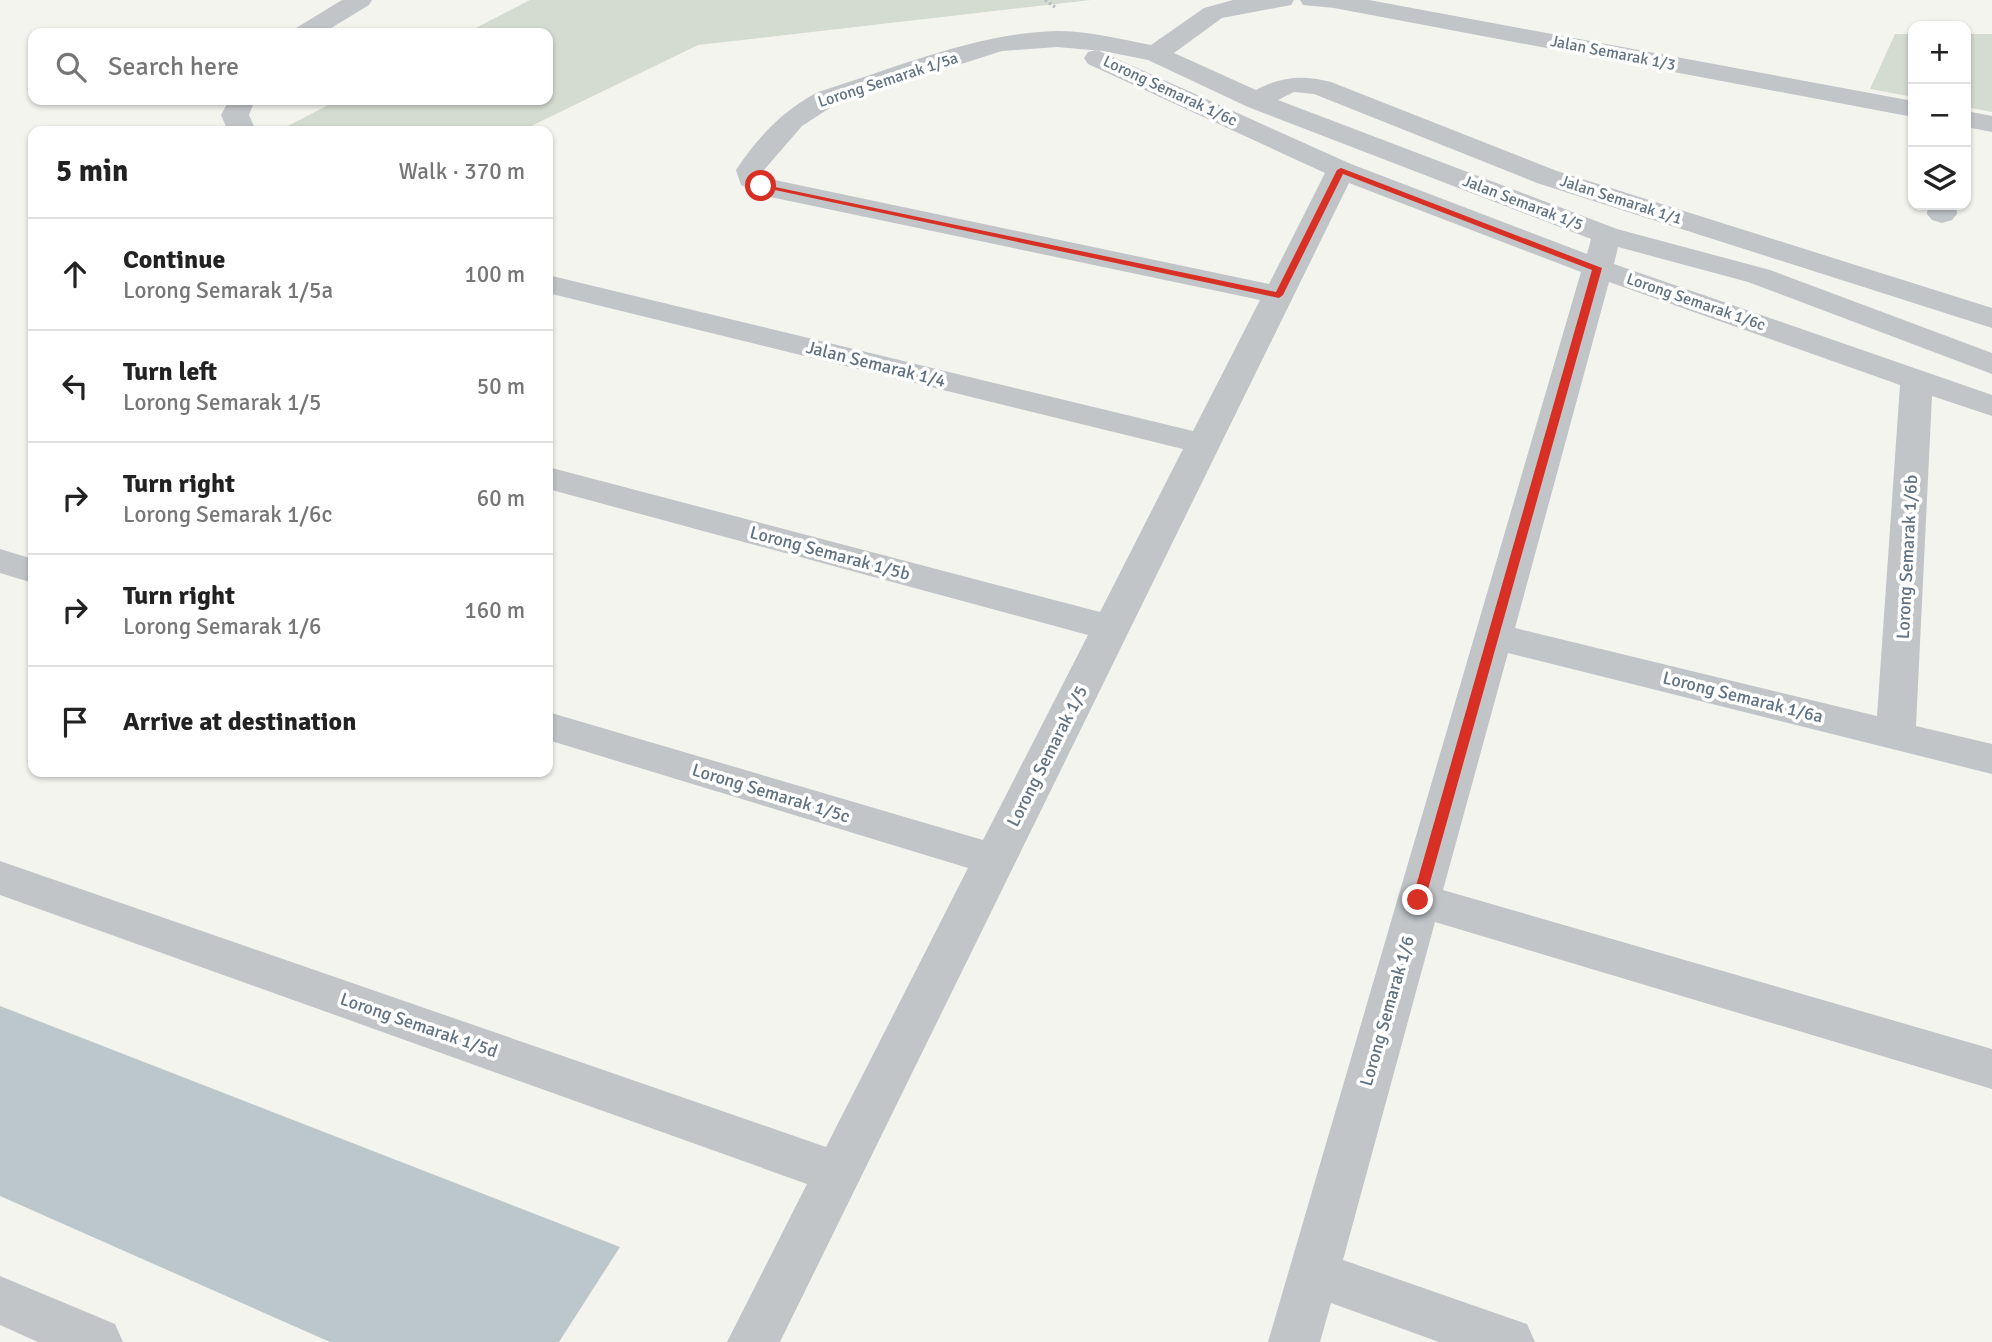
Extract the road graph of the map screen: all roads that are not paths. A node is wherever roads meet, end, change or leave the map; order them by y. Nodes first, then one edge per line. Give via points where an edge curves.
1 (360, 0) edge
2 (1282, 0) edge
3 (1312, 0) edge
4 (312, 28) edge
5 (1057, 39) junction
6 (1156, 54) junction
7 (1257, 101) junction
8 (240, 105) edge
9 (1908, 108) edge
10 (1971, 120) edge
11 (1992, 124) edge
12 (240, 126) edge
13 (1341, 170) junction
14 (1602, 252) junction
15 (553, 285) edge
16 (1279, 295) junction
17 (1992, 319) edge
18 (1992, 364) edge
19 (1917, 378) junction
20 (1992, 406) edge
21 (1204, 444) junction
22 (553, 479) edge
23 (0, 561) edge
24 (28, 569) edge
25 (1111, 628) junction
26 (1493, 636) junction
27 (553, 727) edge
28 (1896, 735) junction
29 (1992, 759) edge
30 (995, 860) junction
31 (0, 878) edge
32 (1418, 900) junction
33 (1992, 1069) edge
34 (838, 1173) junction
35 (1313, 1273) junction
36 (0, 1300) edge
37 (97, 1342) edge
38 (753, 1342) edge
39 (1294, 1342) edge
40 (1509, 1342) edge

1 - 4 street
2 - 6 street via 1213,13
3 - 9 street, Jalan Semarak 1/3
5 - 6 street, Jalan Semarak 1/5
5 - 13 street, Lorong Semarak 1/6c
5 - 16 street, Lorong Semarak 1/5a via 999,44 827,98 788,121 750,170 751,179 761,186
6 - 7 street, Jalan Semarak 1/5
7 - 14 street, Jalan Semarak 1/5
7 - 17 street, Jalan Semarak 1/1 via 1286,83 1322,88 1547,177
8 - 12 street via 235,115
10 - 11 street
13 - 14 street, Lorong Semarak 1/6c
13 - 16 street, Lorong Semarak 1/5
14 - 18 street, Jalan Semarak 1/5 via 1759,276
14 - 19 street, Lorong Semarak 1/6c
14 - 26 street, Lorong Semarak 1/6
15 - 21 street, Jalan Semarak 1/4
16 - 21 street, Lorong Semarak 1/5
19 - 20 street, Lorong Semarak 1/6c
19 - 28 street, Lorong Semarak 1/6b
21 - 25 street, Lorong Semarak 1/5
22 - 25 street, Lorong Semarak 1/5b
23 - 24 street
25 - 30 street, Lorong Semarak 1/5
26 - 28 street, Lorong Semarak 1/6a
26 - 32 street, Lorong Semarak 1/6
27 - 30 street, Lorong Semarak 1/5c
28 - 29 street, Lorong Semarak 1/6a
30 - 34 street, Lorong Semarak 1/5
31 - 34 street, Lorong Semarak 1/5d
32 - 33 street
32 - 35 street, Lorong Semarak 1/6
34 - 38 street, Lorong Semarak 1/5
35 - 39 street, Lorong Semarak 1/6
35 - 40 street
36 - 37 street

